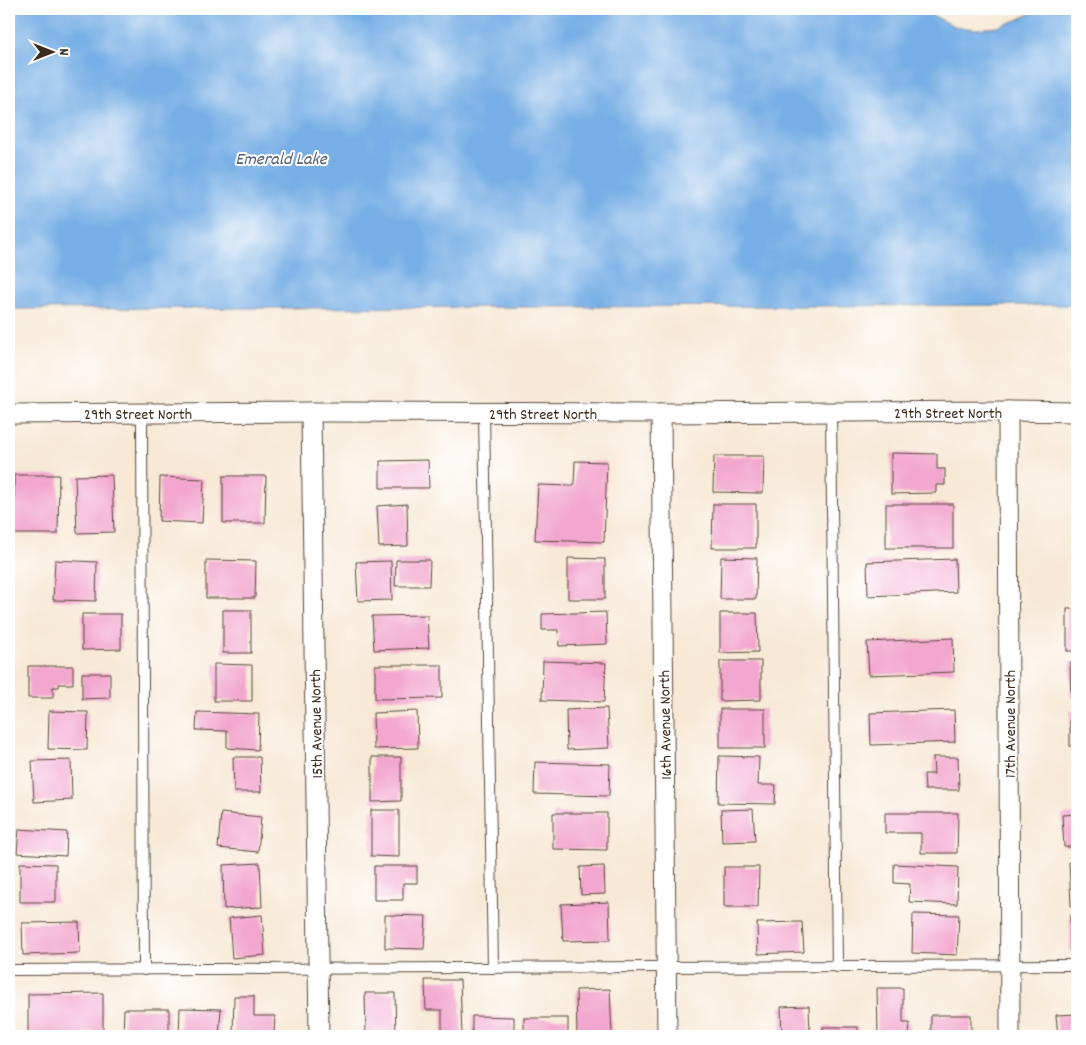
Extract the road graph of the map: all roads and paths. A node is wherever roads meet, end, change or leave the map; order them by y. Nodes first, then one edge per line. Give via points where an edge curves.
1 (1008, 411) junction
2 (311, 412) junction
3 (484, 412) junction
4 (831, 412) junction
5 (1077, 412) edge
6 (661, 413) junction
7 (9, 414) edge
8 (142, 414) junction
9 (1010, 965) junction
10 (1077, 965) edge
11 (837, 967) junction
12 (492, 968) junction
13 (666, 968) junction
14 (318, 969) junction
15 (9, 970) edge
16 (144, 970) junction
17 (319, 1036) edge
18 (667, 1036) edge
19 (1010, 1036) edge

1 - 4 street, 29th Street North
1 - 5 street, 29th Street North
1 - 9 street, 17th Avenue North
2 - 3 street, 29th Street North
2 - 8 street, 29th Street North
2 - 14 street, 15th Avenue North
3 - 6 street, 29th Street North
3 - 12 lane
4 - 6 street, 29th Street North
4 - 11 lane
6 - 13 street, 16th Avenue North
7 - 8 street, 29th Street North
8 - 16 lane
9 - 10 lane
9 - 11 lane
9 - 19 street, 17th Avenue North
11 - 13 lane
12 - 13 lane
12 - 14 lane
13 - 18 street, 16th Avenue North
14 - 16 lane
14 - 17 street, 15th Avenue North
15 - 16 lane

